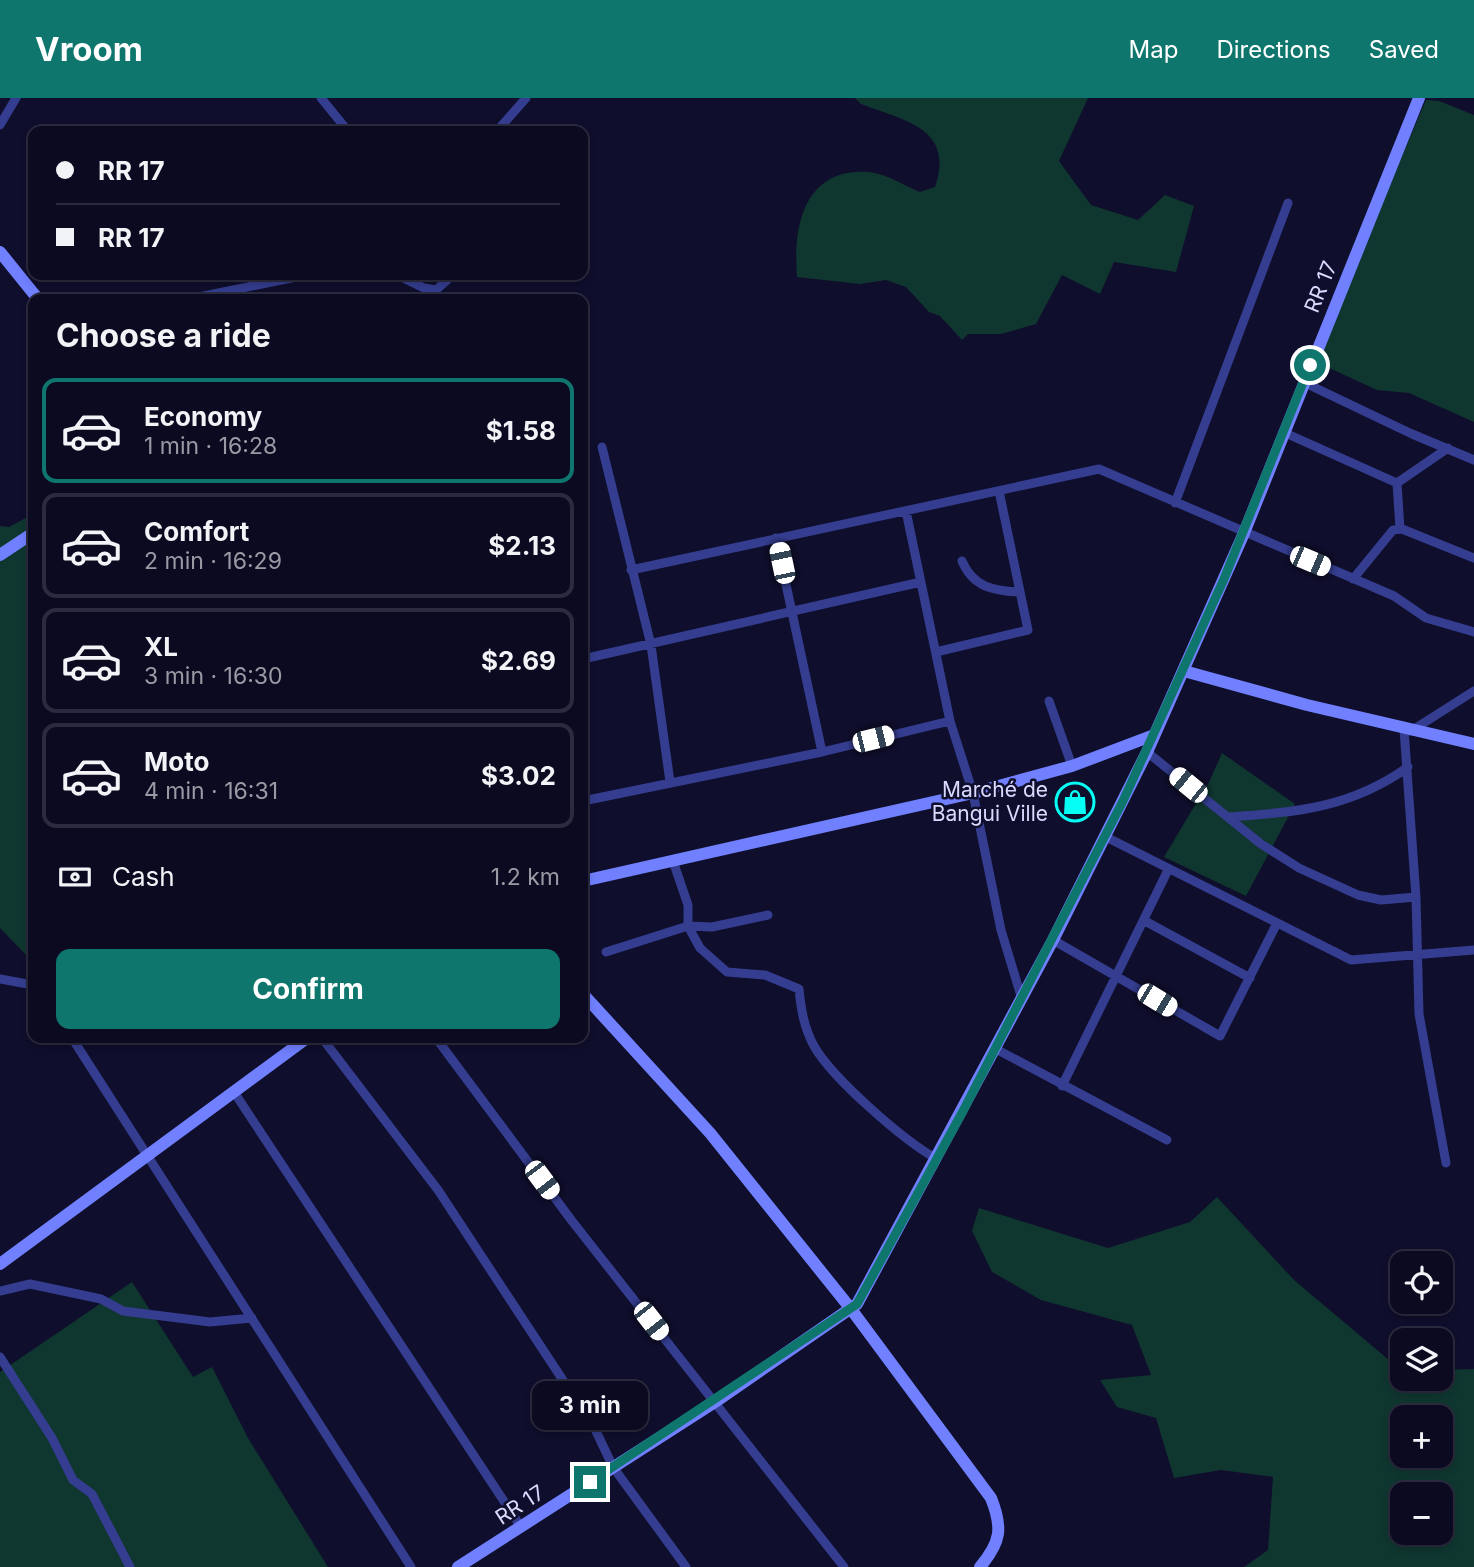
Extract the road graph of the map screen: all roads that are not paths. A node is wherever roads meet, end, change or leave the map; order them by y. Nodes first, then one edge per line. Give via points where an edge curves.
1 (16, 98) edge
2 (321, 98) edge
3 (526, 98) edge
4 (1419, 98) edge
5 (0, 125) edge
6 (344, 126) edge
7 (501, 126) edge
8 (1288, 203) dead end
9 (0, 252) edge
10 (282, 280) edge
11 (407, 280) edge
12 (447, 280) edge
13 (34, 294) edge
14 (213, 294) edge
15 (1303, 382) junction
16 (1283, 432) junction
17 (602, 447) dead end
18 (1448, 447) junction
19 (1474, 460) edge
20 (1397, 482) junction
21 (999, 491) junction
22 (1175, 503) junction
23 (906, 511) junction
24 (1400, 529) junction
25 (1244, 533) junction
26 (28, 536) edge
27 (776, 538) junction
28 (0, 555) edge
29 (1474, 558) edge
30 (962, 561) dead end
31 (631, 570) junction
32 (1353, 579) junction
33 (921, 582) junction
34 (1020, 592) junction
35 (792, 612) junction
36 (1474, 632) edge
37 (651, 645) junction
38 (936, 652) junction
39 (588, 658) edge
40 (1184, 671) junction
41 (1474, 691) edge
42 (1049, 701) dead end
43 (950, 721) junction
44 (1408, 730) junction
45 (1154, 735) junction
46 (1474, 744) edge
47 (1147, 751) junction
48 (822, 752) junction
49 (1072, 766) junction
50 (1408, 767) junction
51 (670, 782) junction
52 (973, 793) junction
53 (588, 800) edge
54 (1229, 817) junction
55 (1106, 837) junction
56 (673, 860) junction
57 (1168, 870) junction
58 (588, 880) edge
59 (1416, 897) junction
60 (768, 915) dead end
61 (1145, 921) junction
62 (1276, 925) junction
63 (688, 926) junction
64 (1053, 940) junction
65 (1474, 950) edge
66 (606, 952) dead end
67 (1416, 956) junction
68 (1118, 977) junction
69 (1250, 978) junction
70 (0, 979) edge
71 (28, 984) edge
72 (1021, 996) junction
73 (588, 999) edge
74 (75, 1043) edge
75 (300, 1043) edge
76 (326, 1043) edge
77 (440, 1043) edge
78 (994, 1048) junction
79 (1062, 1086) junction
80 (234, 1092) junction
81 (1167, 1140) dead end
82 (148, 1155) junction
83 (937, 1159) junction
84 (1446, 1163) dead end
85 (0, 1264) edge
86 (0, 1291) edge
87 (851, 1309) junction
88 (252, 1318) junction
89 (0, 1357) edge
90 (715, 1402) junction
91 (613, 1467) junction
92 (521, 1527) junction
93 (130, 1567) edge
94 (411, 1567) edge
95 (458, 1567) edge
96 (686, 1567) edge
97 (844, 1567) edge
98 (980, 1567) edge

1 - 5 street
2 - 6 street
3 - 7 street
4 - 15 street, RR 17 / RR 17
8 - 22 street
9 - 13 street
10 - 14 street
11 - 12 street via 436,290
15 - 16 street, RR 17 / RR 17
15 - 18 street
16 - 20 street
16 - 25 street, RR 17 / RR 17
17 - 31 street
18 - 19 street
18 - 20 street
20 - 24 street
21 - 22 street via 1099,469
21 - 23 street
21 - 34 street
22 - 25 street
23 - 27 street
23 - 33 street
24 - 29 street
24 - 32 street via 1393,530
25 - 32 street
25 - 40 street, RR 17 / RR 17
26 - 28 street
27 - 31 street
27 - 35 street
30 - 34 street via 968,575 983,586
31 - 37 street
32 - 36 street via 1394,596 1429,620
33 - 35 street
33 - 38 street
34 - 38 street via 1028,630
35 - 37 street
35 - 48 street
37 - 39 street
37 - 51 street
38 - 43 street
40 - 44 street
40 - 45 street, RR 17 / RR 17
41 - 44 street
42 - 49 street
43 - 48 street
43 - 52 street
44 - 46 street
44 - 50 street
45 - 47 street, RR 17 / RR 17
45 - 49 street
47 - 54 street
47 - 55 street, RR 17 / RR 17
48 - 51 street
49 - 52 street
50 - 54 street via 1383,785 1338,804
50 - 59 street
51 - 53 street
52 - 56 street
52 - 72 street via 1001,930
54 - 59 street via 1298,869 1358,895 1388,901
55 - 57 street
55 - 64 street, RR 17 / RR 17
56 - 58 street
56 - 63 street via 688,905
57 - 61 street
57 - 62 street
59 - 67 street
60 - 63 street
61 - 68 street
61 - 69 street
62 - 67 street via 1353,960
62 - 69 street
63 - 66 street
63 - 83 street via 700,948 727,972 765,975 799,989 802,1017 814,1046 831,1069 919,1149
64 - 68 street
64 - 72 street, RR 17 / RR 17
65 - 67 street
67 - 84 street via 1419,1014
68 - 69 street via 1220,1036
68 - 79 street
70 - 71 street
72 - 78 street, RR 17 / RR 17
73 - 87 street via 710,1133
74 - 82 street
75 - 80 street
76 - 91 street via 438,1191 510,1297 595,1429
77 - 90 street
78 - 79 street
78 - 83 street, RR 17 / RR 17
79 - 81 street
80 - 82 street
80 - 92 street
82 - 85 street
82 - 88 street
83 - 87 street, RR 17 / RR 17
86 - 88 street via 30,1284 101,1299 123,1311 211,1322
87 - 90 street, RR 17 / RR 17
87 - 98 street via 990,1498 1000,1531
88 - 94 street
89 - 93 street via 73,1480 92,1494
90 - 91 street, RR 17 / RR 17
90 - 97 street
91 - 92 street, RR 17 / RR 17
91 - 96 street
92 - 95 street, RR 17 / RR 17

